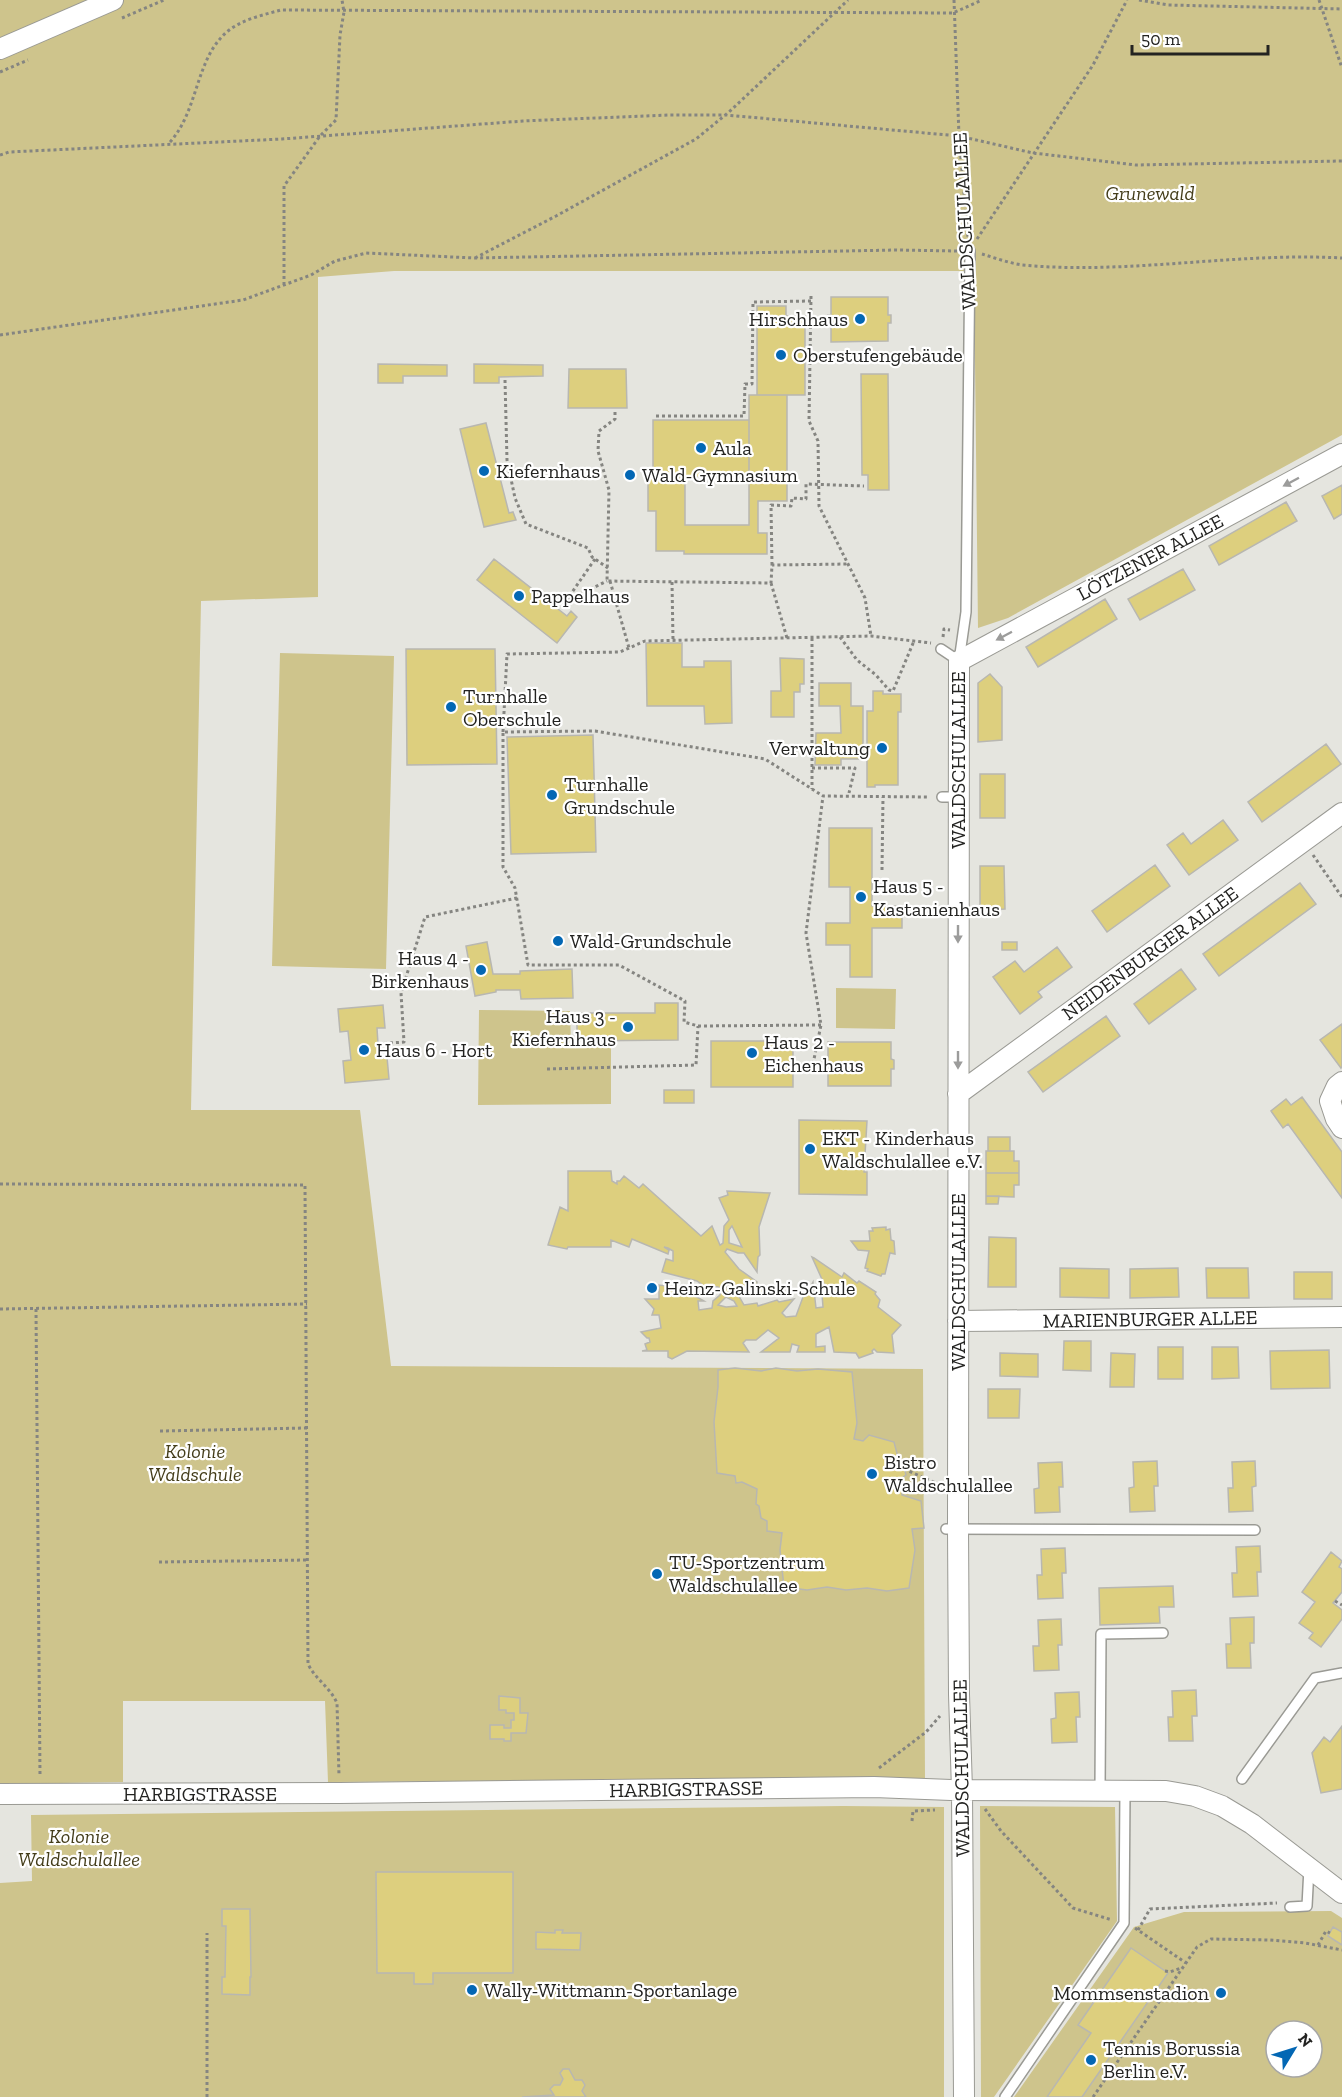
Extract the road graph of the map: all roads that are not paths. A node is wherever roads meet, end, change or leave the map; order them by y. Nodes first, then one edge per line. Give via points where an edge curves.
1 (113, 0) edge
2 (0, 49) edge
3 (970, 251) road end
4 (1342, 454) edge
5 (941, 650) road end
6 (959, 661) junction
7 (1342, 813) edge
8 (1342, 1082) edge
9 (958, 1094) junction
10 (1342, 1128) edge
11 (1342, 1317) edge
12 (958, 1321) junction
13 (952, 1529) junction
14 (1255, 1530) dead end
15 (1163, 1633) dead end
16 (1342, 1673) edge
17 (1242, 1779) dead end
18 (962, 1790) junction
19 (1100, 1790) junction
20 (1125, 1791) junction
21 (0, 1794) edge
22 (1309, 1868) junction
23 (1342, 1893) edge
24 (1290, 1907) dead end
25 (964, 2097) edge
26 (1005, 2097) edge

1 - 2 street
3 - 6 lane, WALDSCHULALLEE via 966,612
4 -> 6 street, LÖTZENER ALLEE
5 - 6 lane
6 -> 9 street, WALDSCHULALLEE via 950,797
7 - 9 street, NEIDENBURGER ALLEE
8 - 10 street via 1330,1101
9 - 12 street, WALDSCHULALLEE
11 - 12 street, MARIENBURGER ALLEE
12 - 13 street, WALDSCHULALLEE via 958,1493
13 - 14 lane
13 - 18 street, WALDSCHULALLEE
15 - 19 lane via 1101,1634
16 - 17 lane via 1315,1677
18 - 19 street, HARBIGSTRASSE
18 - 21 street, HARBIGSTRASSE via 462,1785 339,1793
18 - 25 street, WALDSCHULALLEE
19 - 20 street, HARBIGSTRASSE
20 - 22 street, HARBIGSTRASSE via 1166,1791 1222,1806
20 - 26 lane via 1124,1923
22 - 23 street, HARBIGSTRASSE
22 - 24 lane via 1307,1906

